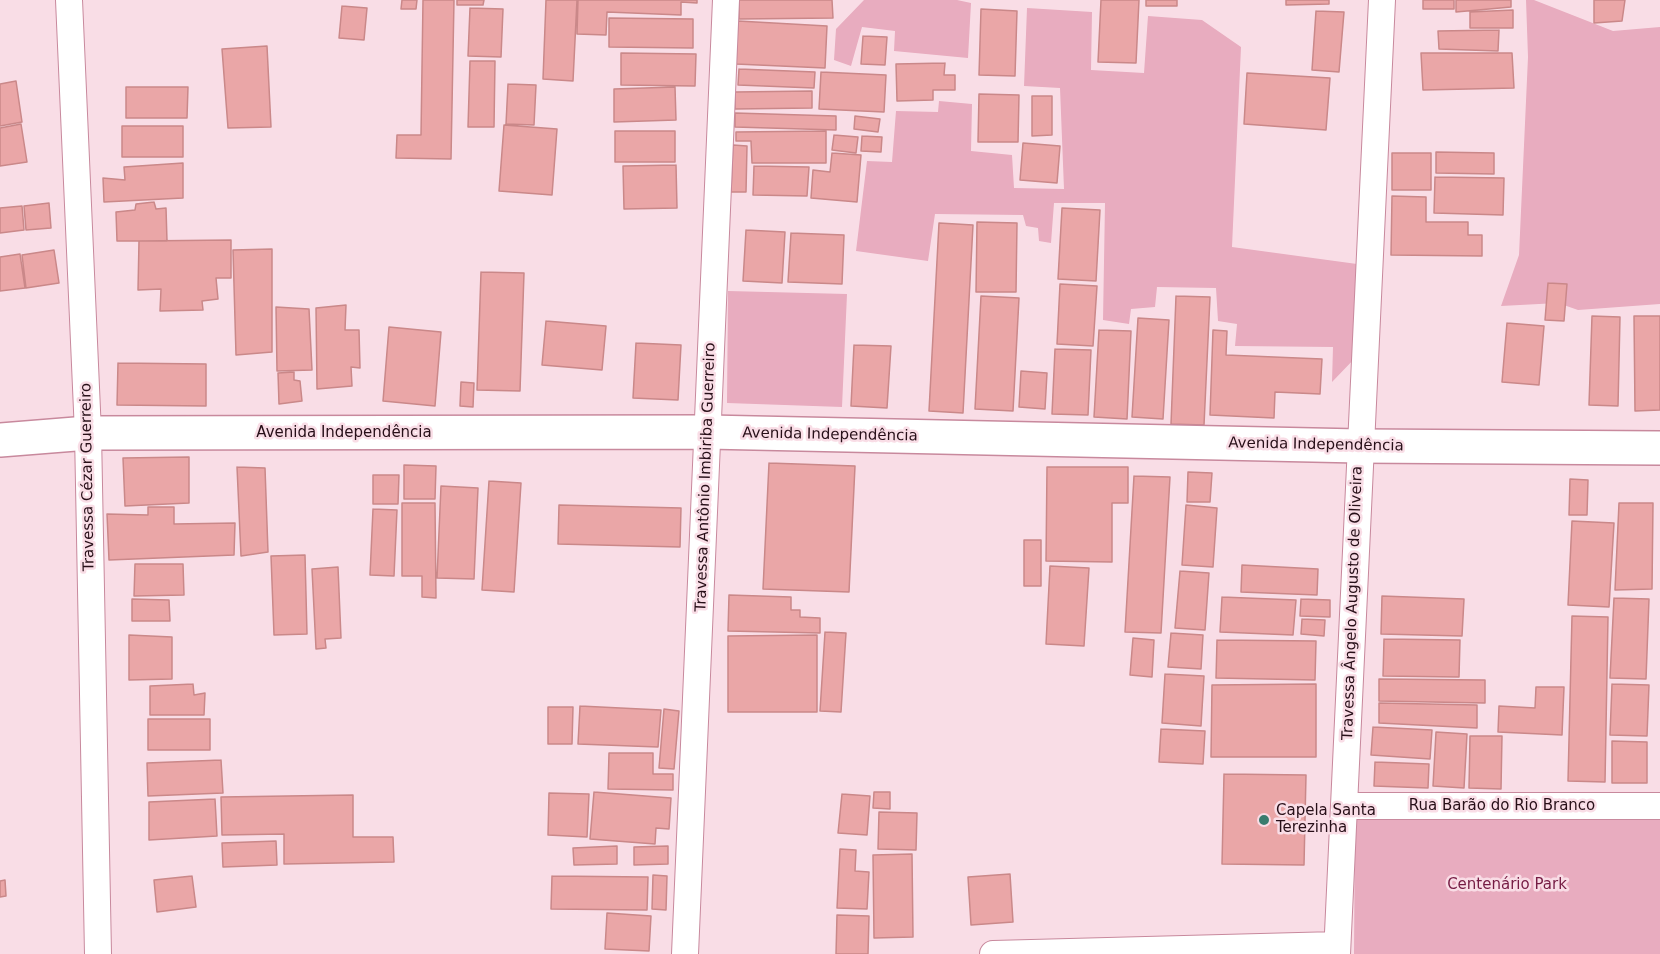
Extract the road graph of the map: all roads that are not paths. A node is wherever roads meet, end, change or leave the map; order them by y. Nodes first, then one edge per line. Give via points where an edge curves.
1 (69, 0) edge
2 (726, 0) edge
3 (1382, 0) edge
4 (708, 432) junction
5 (88, 433) junction
6 (0, 440) edge
7 (1359, 446) junction
8 (1660, 448) edge
9 (1345, 806) junction
10 (1660, 806) edge
11 (1337, 950) edge
12 (98, 954) edge
13 (685, 954) edge
14 (993, 954) edge

1 - 5 street, Travessa Cézar Guerreiro
2 - 4 street, Travessa Antônio Imbiriba Guerreiro
3 - 7 street, Travessa Ângelo Augusto de Oliveira
4 - 5 street, Avenida Independência
4 - 7 street, Avenida Independência
4 - 13 street, Travessa Antônio Imbiriba Guerreiro
5 - 6 street, Avenida Independência
5 - 12 street, Travessa Cézar Guerreiro
7 - 8 street, Avenida Independência
7 - 9 street, Travessa Ângelo Augusto de Oliveira
9 - 10 street, Rua Barão do Rio Branco
9 - 11 street, Travessa Ângelo Augusto de Oliveira
11 - 14 street

